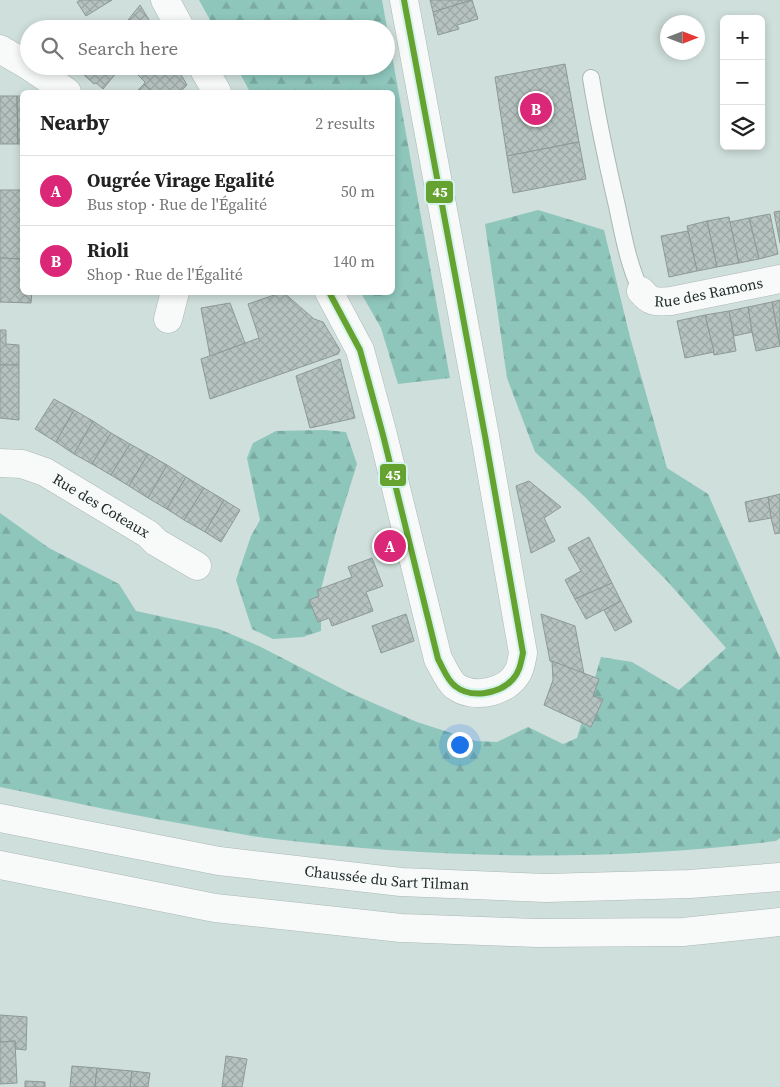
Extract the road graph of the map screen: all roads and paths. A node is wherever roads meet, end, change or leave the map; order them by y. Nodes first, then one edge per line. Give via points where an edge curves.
1 (165, 0) edge
2 (404, 0) edge
3 (177, 20) edge
4 (0, 49) edge
5 (20, 61) edge
6 (42, 75) edge
7 (207, 75) edge
8 (591, 78) dead end
9 (64, 90) edge
10 (216, 90) edge
11 (780, 278) edge
12 (641, 291) joint
13 (173, 295) edge
14 (331, 295) edge
15 (168, 319) dead end
16 (0, 463) edge
17 (197, 566) dead end
18 (0, 818) edge
19 (0, 865) edge
20 (780, 877) edge
21 (780, 922) edge

1 - 3 main road
2 - 14 main road via 524,653 518,672 506,686 489,692 470,692 455,685 438,659 360,350
4 - 5 main road
6 - 9 main road
7 - 10 main road
8 - 12 lane via 599,129 630,263
11 - 12 main road, Rue des Ramons via 671,301 648,300
13 - 15 main road
16 - 17 main road, Rue des Coteaux via 22,464 45,472
18 - 20 main road, Chaussée du Sart Tilman via 219,861 401,882 546,888 690,884
19 - 21 main road via 215,908 401,928 538,933 683,932

